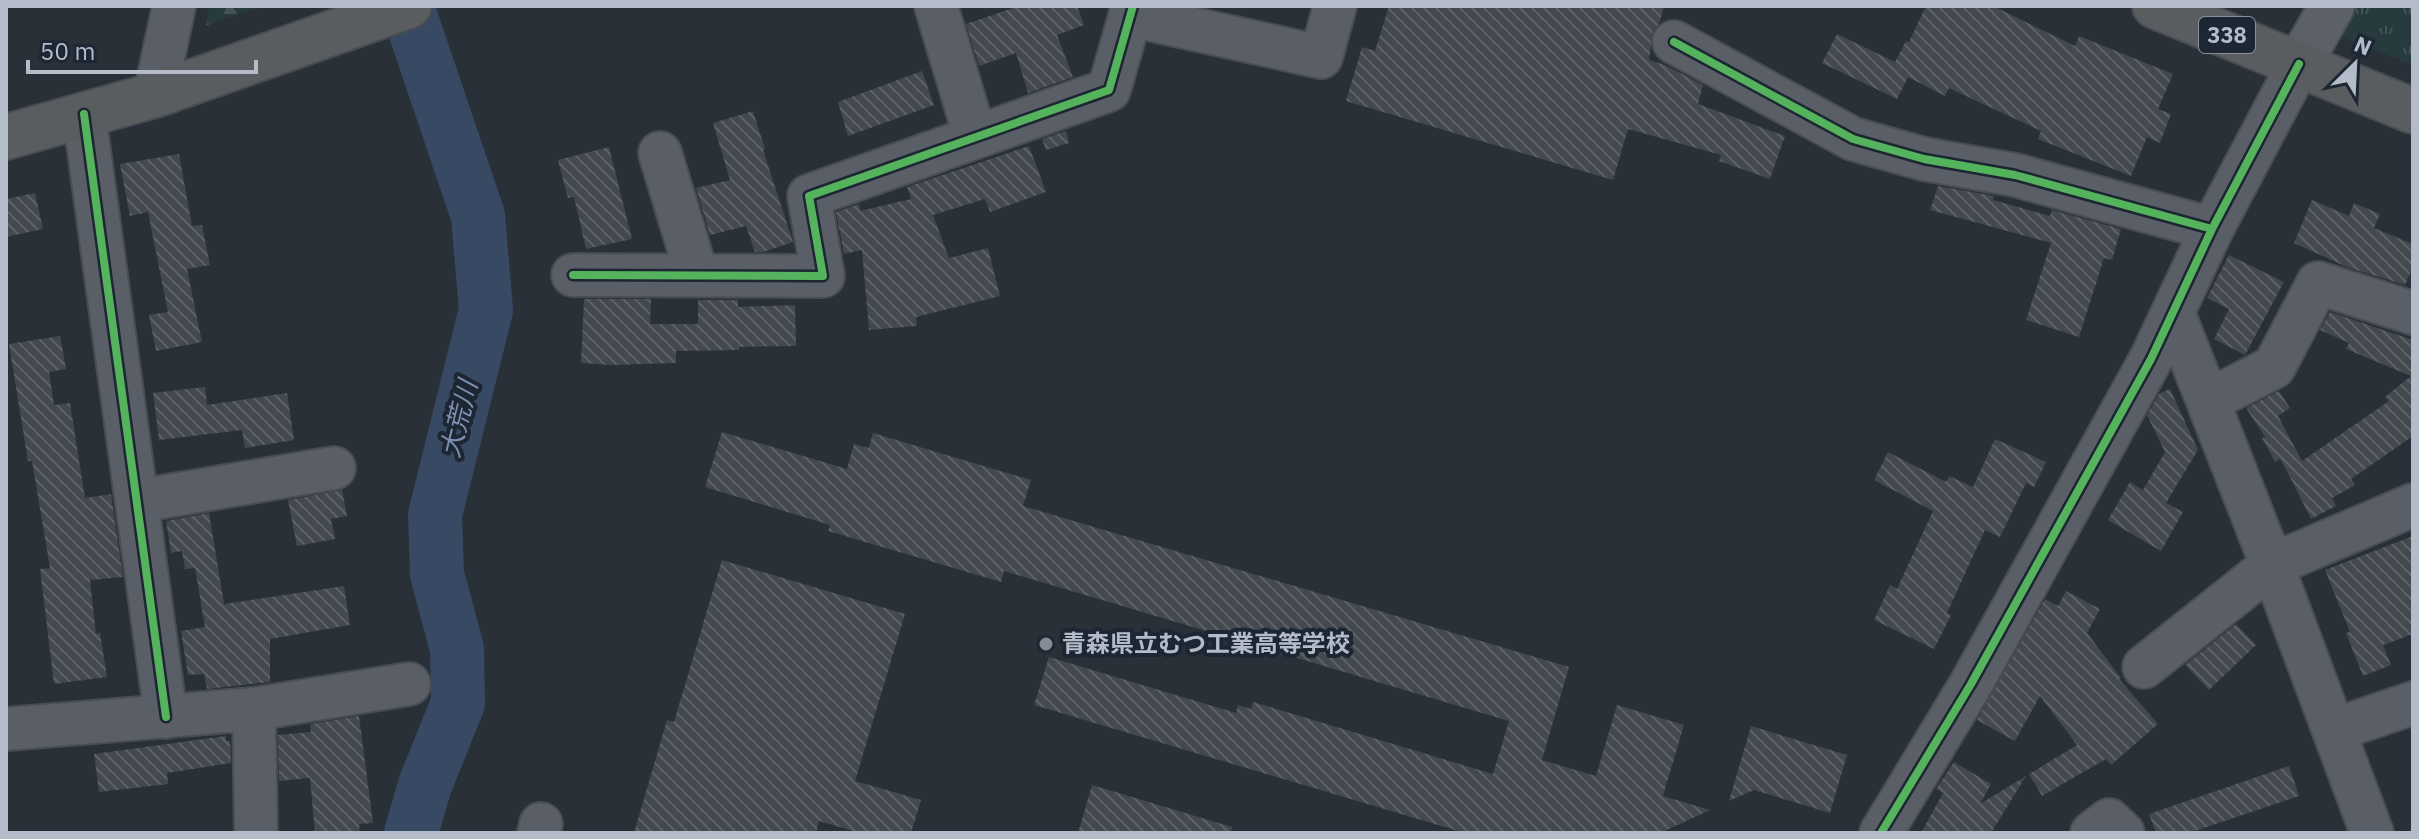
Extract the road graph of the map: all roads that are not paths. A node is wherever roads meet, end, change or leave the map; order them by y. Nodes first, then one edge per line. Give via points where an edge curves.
1 (174, 6) edge
2 (409, 6) edge
3 (936, 6) edge
4 (1335, 6) edge
5 (2155, 6) edge
6 (2332, 6) edge
7 (1131, 11) edge
8 (1674, 42) dead end
9 (2299, 64) junction
10 (155, 95) junction
11 (2413, 111) edge
12 (84, 114) junction
13 (975, 136) junction
14 (6, 137) edge
15 (660, 153) dead end
16 (2212, 229) junction
17 (573, 275) dead end
18 (697, 275) junction
19 (2173, 312) junction
20 (2413, 313) edge
21 (2208, 401) junction
22 (334, 468) dead end
23 (138, 501) junction
24 (2413, 505) edge
25 (2272, 565) junction
26 (2144, 667) dead end
27 (409, 684) dead end
28 (2413, 703) edge
29 (254, 709) junction
30 (166, 717) junction
31 (6, 729) edge
32 (2334, 730) junction
33 (256, 833) edge
34 (1881, 833) edge
35 (2092, 833) edge
36 (2123, 833) edge
37 (2372, 833) edge

1 - 10 street
2 - 10 highway
3 - 13 street
4 - 7 street via 1321,57
5 - 9 highway, 338
6 - 9 main road
7 - 13 street via 1109,90
8 - 16 street via 1853,139 1924,159 2015,175
9 - 11 highway, 338
9 - 16 street
10 - 12 highway
12 - 14 highway
12 - 23 street
13 - 18 street via 809,196 823,276
15 - 18 street
16 - 19 street
17 - 18 street
19 - 21 street
19 - 34 street via 1971,684
20 - 21 street via 2318,283 2274,367
21 - 25 street
22 - 23 street
23 - 30 street
24 - 25 street
25 - 26 street
25 - 32 street
27 - 29 street
28 - 32 street
29 - 30 street
29 - 33 street
30 - 31 street
32 - 37 street
35 - 36 street via 2109,820

